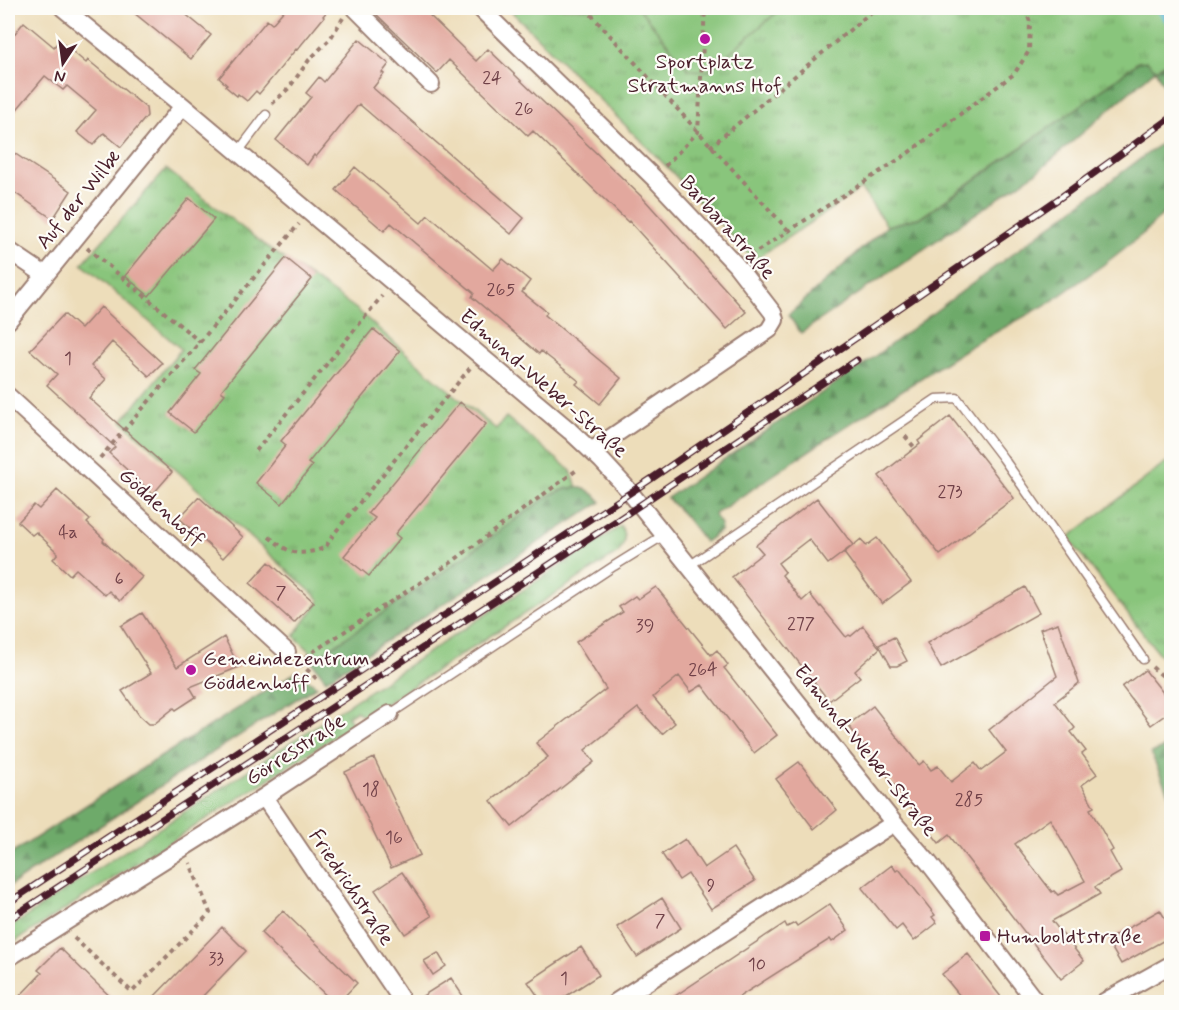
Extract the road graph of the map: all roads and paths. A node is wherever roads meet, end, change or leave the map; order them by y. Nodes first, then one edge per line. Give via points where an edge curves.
1 (63, 8) edge
2 (480, 8) edge
3 (585, 8) edge
4 (705, 8) edge
5 (876, 8) edge
6 (1025, 8) edge
7 (350, 10) edge
8 (431, 84) dead end
9 (183, 106) junction
10 (266, 116) joint
11 (698, 132) junction
12 (710, 147) junction
13 (238, 152) junction
14 (654, 178) junction
15 (309, 212) junction
16 (788, 230) junction
17 (75, 238) junction
18 (8, 250) edge
19 (736, 266) junction
20 (45, 275) junction
21 (393, 283) junction
22 (8, 321) edge
23 (200, 342) junction
24 (480, 356) junction
25 (8, 396) edge
26 (256, 451) dead end
27 (591, 451) junction
28 (578, 469) dead end
29 (89, 471) junction
30 (664, 535) junction
31 (269, 537) dead end
32 (689, 566) junction
33 (293, 657) joint
34 (1143, 659) joint
35 (1172, 684) edge
36 (390, 714) joint
37 (264, 797) junction
38 (894, 823) junction
39 (183, 848) junction
40 (64, 922) junction
41 (8, 958) edge
42 (1172, 964) edge
43 (403, 1002) edge
44 (616, 1002) edge
45 (1036, 1002) edge
46 (1104, 1002) edge

1 - 9 street, Edmund-Weber-Straße
2 - 14 street, Barbarastraße
3 - 11 path
4 - 11 path
5 - 12 path
6 - 16 path via 1030,22 1029,51 1014,74 904,156
7 - 8 street
7 - 10 path via 289,88 273,102
9 - 13 street, Edmund-Weber-Straße
9 - 17 street, Auf der Wilbe
10 - 13 lane
11 - 12 path
11 - 14 path
12 - 16 path
13 - 15 street, Edmund-Weber-Straße
14 - 19 street, Barbarastraße
15 - 21 street, Edmund-Weber-Straße
15 - 23 path
16 - 19 path
17 - 20 street, Auf der Wilbe
17 - 23 path
18 - 20 street
19 - 27 street, Barbarastraße via 773,313 775,320 769,330
20 - 22 street, Auf der Wilbe
21 - 24 street, Edmund-Weber-Straße
21 - 26 path
23 - 29 path
24 - 27 street, Edmund-Weber-Straße
24 - 31 path via 325,548 304,554 284,549
25 - 29 street, Göddenhoff
27 - 30 street, Edmund-Weber-Straße
28 - 33 path via 449,564
29 - 33 street, Göddenhoff
30 - 32 street, Edmund-Weber-Straße
30 - 36 lane, Görresstraße
32 - 34 lane via 936,399 957,398
32 - 38 street, Edmund-Weber-Straße
34 - 35 path
36 - 37 street, Görresstraße
37 - 39 street, Görresstraße
37 - 43 street, Friedrichstraße
38 - 44 street
38 - 45 street, Edmund-Weber-Straße
39 - 40 street, Görresstraße
39 - 40 path via 210,913 132,992 73,937
40 - 41 street, Görresstraße
42 - 46 street

